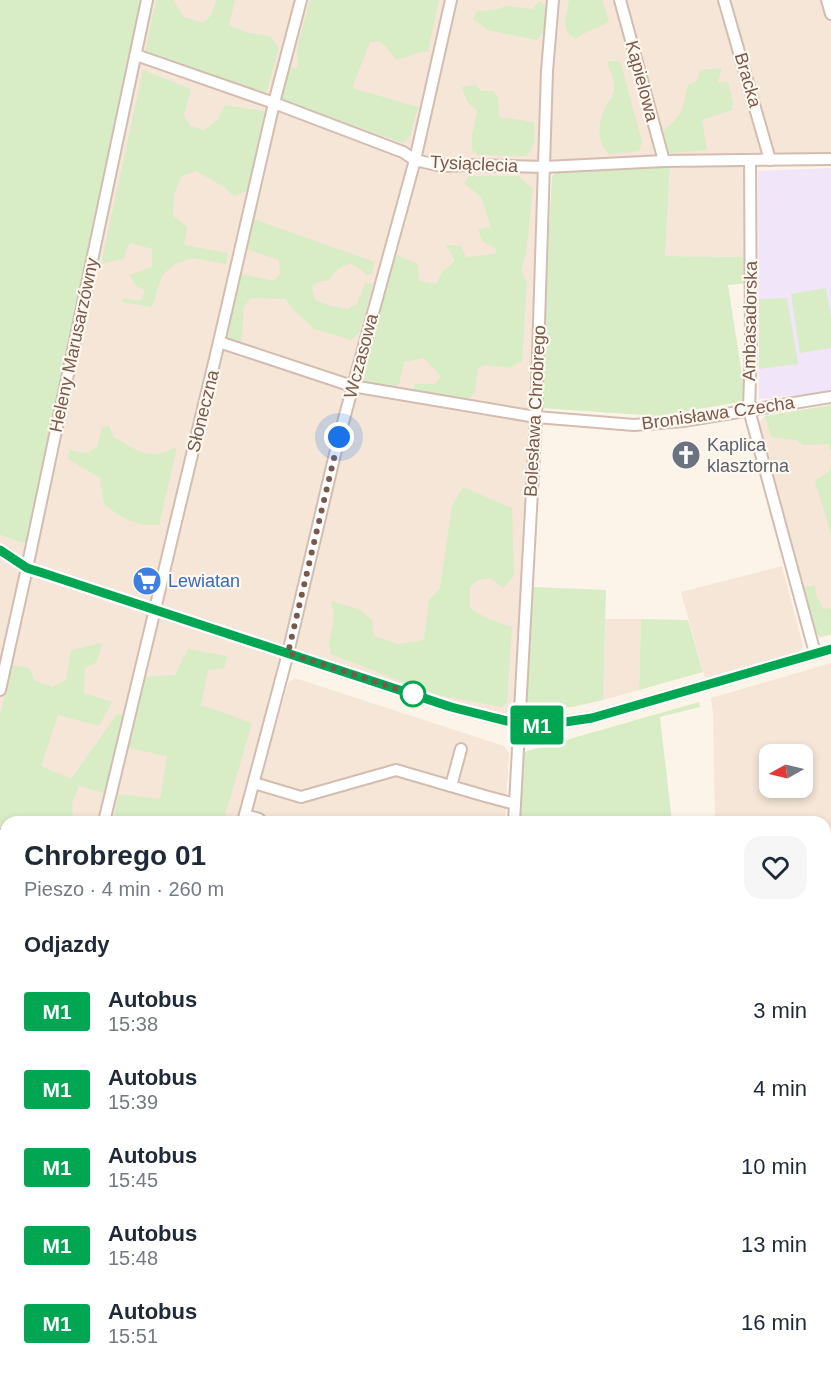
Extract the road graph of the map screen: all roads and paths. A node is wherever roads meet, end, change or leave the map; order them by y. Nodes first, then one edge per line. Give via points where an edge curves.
1 (147, 0) edge
2 (301, 0) edge
3 (451, 0) edge
4 (553, 0) edge
5 (620, 0) edge
6 (724, 0) edge
7 (827, 0) edge
8 (831, 14) edge
9 (136, 55) junction
10 (274, 103) junction
11 (831, 159) edge
12 (415, 160) junction
13 (750, 160) junction
14 (770, 160) junction
15 (664, 161) junction
16 (545, 167) junction
17 (219, 342) junction
18 (352, 386) junction
19 (831, 397) edge
20 (749, 410) junction
21 (536, 417) junction
22 (0, 550) edge
23 (27, 568) junction
24 (155, 610) junction
25 (831, 649) edge
26 (288, 653) junction
27 (815, 653) junction
28 (0, 690) edge
29 (519, 724) junction
30 (461, 748) dead end
31 (257, 783) junction
32 (450, 786) junction
33 (515, 804) junction
34 (105, 816) edge
35 (246, 816) edge
36 (514, 816) edge

1 - 9 street, Heleny Marusarzówny
2 - 10 street, Słoneczna
3 - 12 street, Wczasowa
4 - 16 street, Bolesława Chrobrego
5 - 15 street, Kąpielowa
6 - 14 street, Bracka
7 - 8 street
9 - 10 street, Tysiąclecia
9 - 23 street, Heleny Marusarzówny
10 - 12 street, Tysiąclecia
10 - 17 street, Słoneczna
11 - 14 street, Tysiąclecia
12 - 16 street, Tysiąclecia via 442,166
12 - 18 street, Wczasowa
13 - 14 street, Tysiąclecia
13 - 15 street, Tysiąclecia
13 - 20 street, Ambasadorska
15 - 16 street, Tysiąclecia
16 - 21 street, Bolesława Chrobrego
17 - 18 street, Bronisława Czecha
17 - 24 street, Słoneczna
18 - 21 street, Bronisława Czecha
18 - 26 street, Wczasowa
19 - 20 street, Bronisława Czecha
20 - 21 street, Bronisława Czecha via 634,425
20 - 27 street, Ambasadorska
21 - 29 street, Bolesława Chrobrego
22 - 23 street
23 - 24 street
23 - 28 street, Heleny Marusarzówny
24 - 26 street
24 - 34 street, Słoneczna
25 - 27 street
26 - 29 street via 451,707
26 - 31 street, Wczasowa
27 - 29 street via 592,718 538,726
29 - 33 street, Bolesława Chrobrego
30 - 32 street
31 - 32 street via 301,797 396,770
31 - 35 street, Wczasowa
32 - 33 street
33 - 36 street, Bolesława Chrobrego

